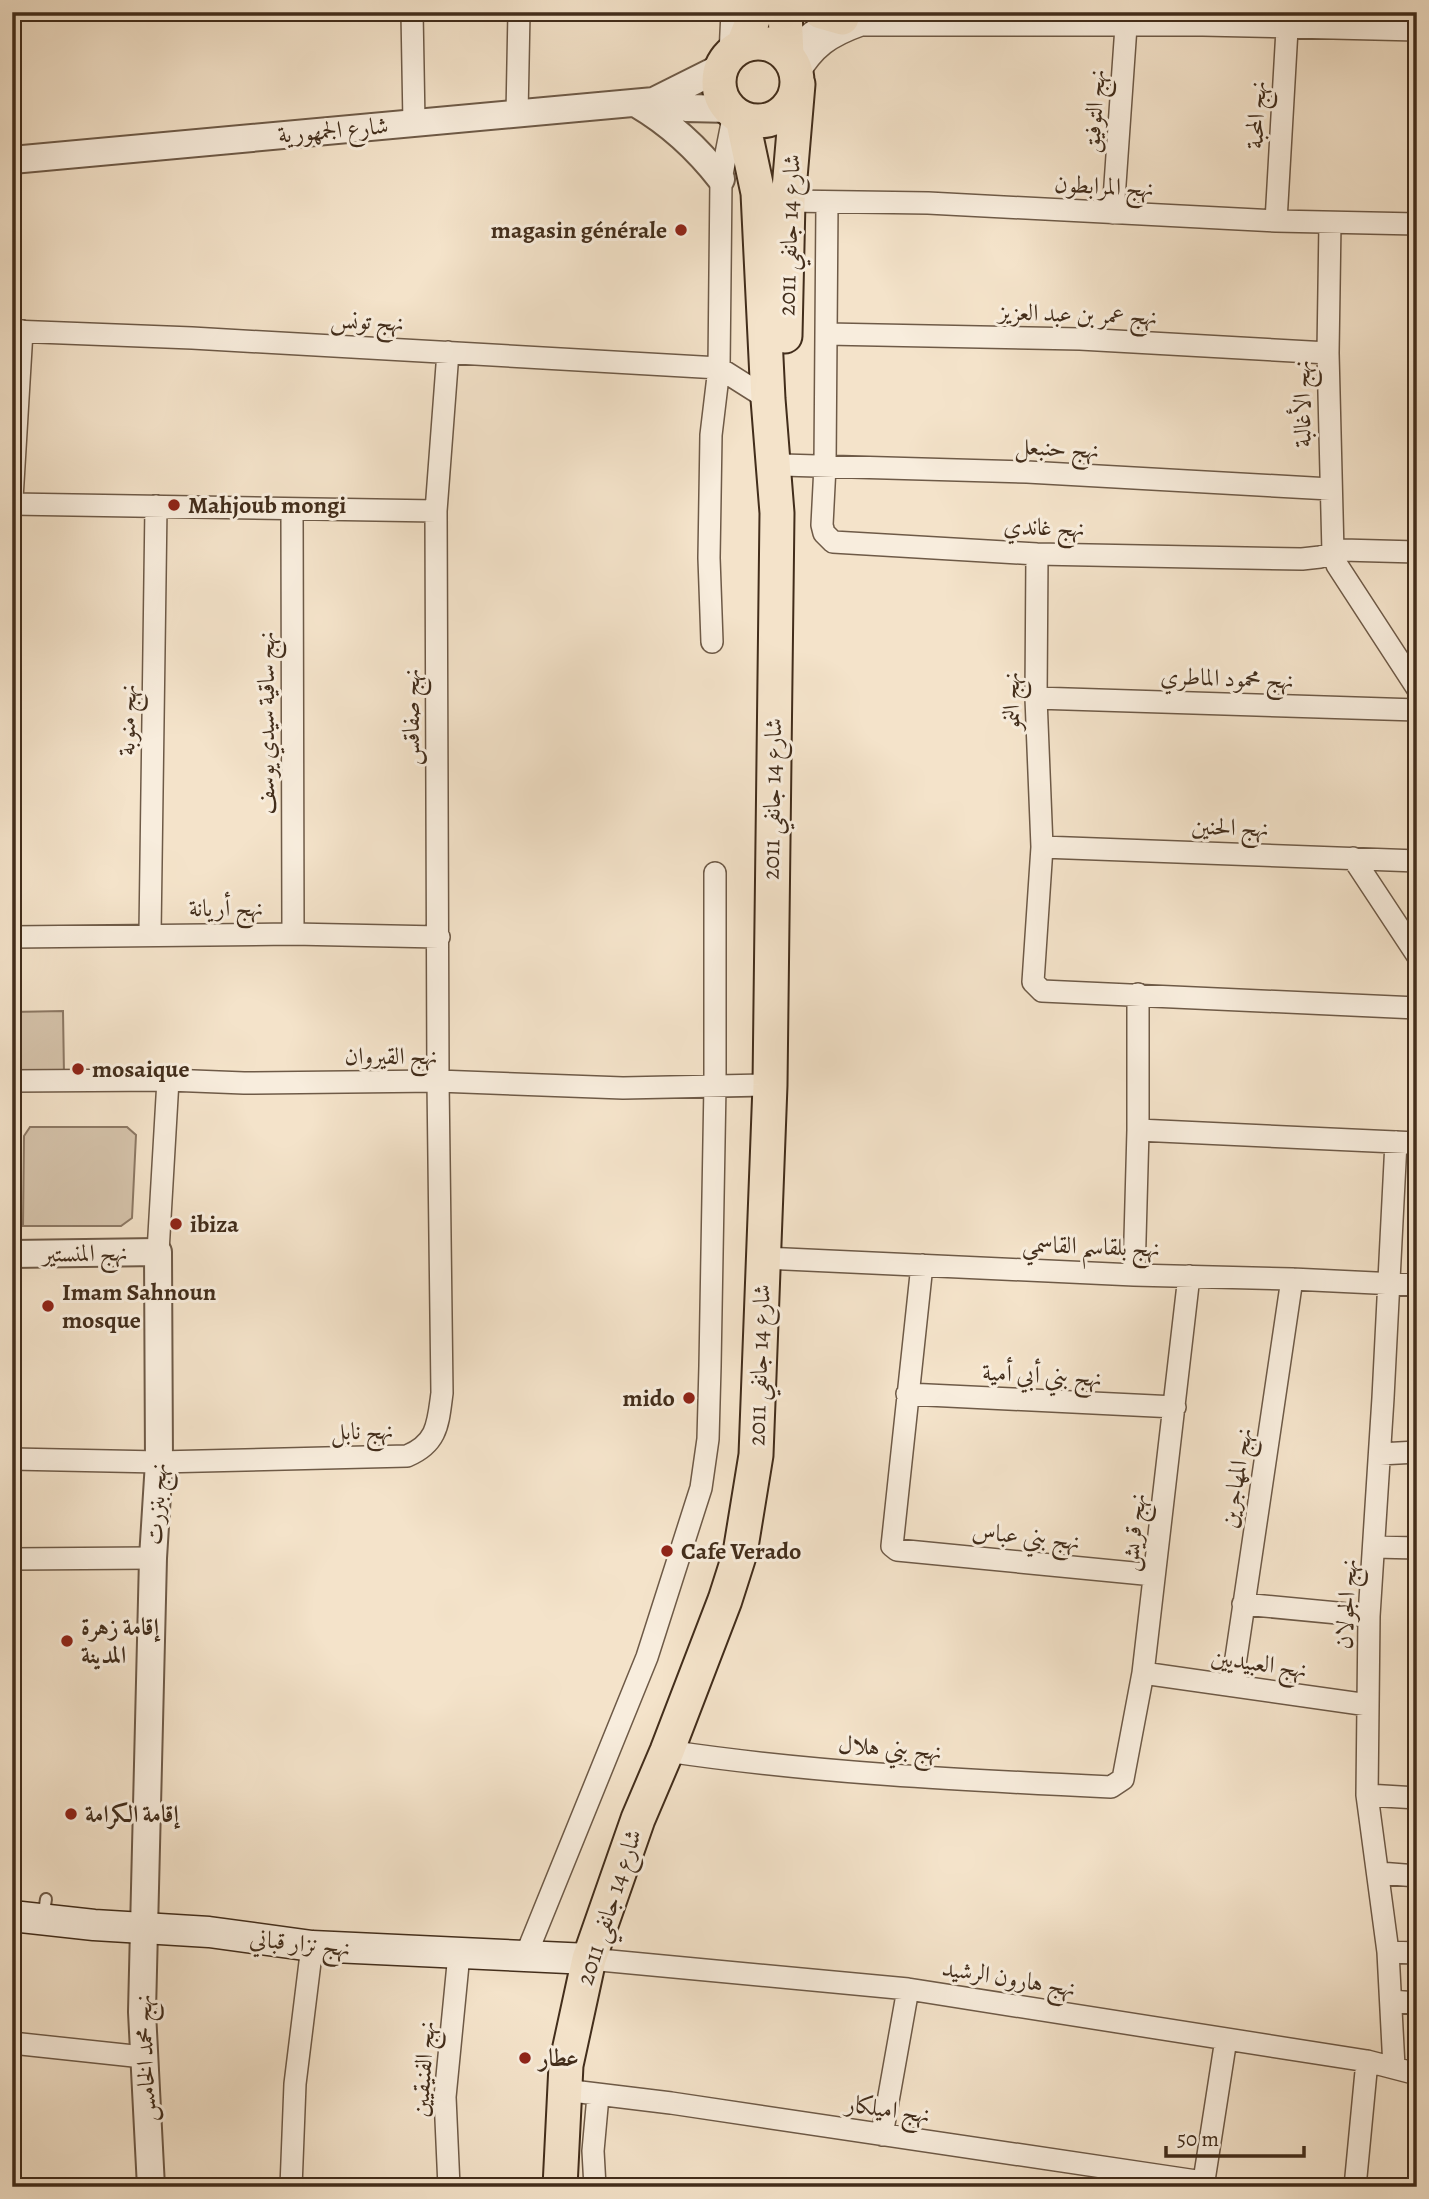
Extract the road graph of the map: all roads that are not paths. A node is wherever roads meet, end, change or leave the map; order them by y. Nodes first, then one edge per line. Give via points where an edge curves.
1 (412, 12) edge
2 (519, 12) edge
3 (732, 12) edge
4 (756, 12) edge
5 (785, 12) edge
6 (1339, 12) edge
7 (843, 14) edge
8 (1417, 14) edge
9 (1126, 18) edge
10 (958, 19) edge
11 (1287, 20) edge
12 (1417, 30) edge
13 (732, 55) junction
14 (793, 68) junction
15 (645, 102) junction
16 (517, 114) junction
17 (735, 114) junction
18 (414, 123) junction
19 (12, 160) edge
20 (721, 179) junction
21 (788, 201) junction
22 (827, 203) junction
23 (1113, 213) junction
24 (1276, 221) junction
25 (1330, 223) junction
26 (1417, 224) edge
27 (17, 331) edge
28 (827, 334) junction
29 (448, 352) junction
30 (1328, 353) junction
31 (719, 368) junction
32 (768, 399) junction
33 (782, 465) junction
34 (825, 466) junction
35 (1330, 489) junction
36 (12, 499) edge
37 (12, 504) edge
38 (156, 506) junction
39 (292, 510) junction
40 (436, 511) junction
41 (776, 513) junction
42 (1417, 552) edge
43 (1333, 553) junction
44 (1037, 554) junction
45 (712, 642) dead end
46 (1417, 688) edge
47 (1036, 698) junction
48 (1417, 710) edge
49 (1042, 847) junction
50 (1353, 858) junction
51 (1417, 860) edge
52 (715, 873) dead end
53 (150, 934) junction
54 (293, 934) junction
55 (12, 937) edge
56 (439, 937) junction
57 (1417, 955) edge
58 (1138, 994) junction
59 (1417, 1008) edge
60 (168, 1080) junction
61 (12, 1081) edge
62 (439, 1081) junction
63 (715, 1085) junction
64 (770, 1085) junction
65 (1138, 1130) junction
66 (1406, 1143) edge
67 (158, 1252) junction
68 (12, 1254) edge
69 (764, 1258) junction
70 (922, 1265) junction
71 (1134, 1275) junction
72 (1189, 1276) junction
73 (1293, 1279) junction
74 (1389, 1284) junction
75 (1417, 1285) edge
76 (907, 1394) junction
77 (1175, 1407) junction
78 (1417, 1452) edge
79 (1380, 1454) junction
80 (12, 1459) edge
81 (159, 1462) junction
82 (1375, 1547) junction
83 (1417, 1548) edge
84 (153, 1558) junction
85 (12, 1559) edge
86 (1154, 1575) junction
87 (1243, 1604) junction
88 (1369, 1616) junction
89 (1143, 1673) junction
90 (1232, 1685) junction
91 (1368, 1705) junction
92 (667, 1751) junction
93 (1111, 1787) joint
94 (1367, 1795) junction
95 (1417, 1798) edge
96 (1379, 1873) junction
97 (1417, 1876) edge
98 (12, 1916) edge
99 (142, 1928) junction
100 (313, 1946) junction
101 (1388, 1952) junction
102 (1417, 1953) edge
103 (458, 1954) junction
104 (526, 1955) junction
105 (589, 1959) junction
106 (908, 1989) junction
107 (1391, 2001) junction
108 (1417, 2003) edge
109 (1226, 2039) junction
110 (12, 2043) edge
111 (143, 2057) junction
112 (1367, 2061) junction
113 (1394, 2067) junction
114 (1417, 2074) edge
115 (564, 2090) junction
116 (598, 2095) junction
117 (882, 2135) junction
118 (1203, 2184) edge
119 (152, 2187) edge
120 (291, 2187) edge
121 (449, 2187) edge
122 (560, 2187) edge
123 (595, 2187) edge
124 (1354, 2187) edge

1 - 18 street
2 - 16 street
3 - 13 street
4 - 13 main road
5 - 14 main road, شارع 14 جانفي 2011
6 - 8 street
7 - 14 street via 805,36
9 - 10 street
9 - 11 street
9 - 23 street, نهج التوفيق
10 - 14 street via 861,25 837,33
11 - 12 street
11 - 24 street, نهج المحبة
13 - 14 main road via 762,43 771,45
13 - 15 street
13 - 17 main road, شارع 14 جانفي 2011 via 719,89
14 - 17 main road via 795,96 779,116 754,121
14 - 21 main road, شارع 14 جانفي 2011
15 - 16 street, شارع الجمهورية
15 - 17 street
15 - 20 street via 684,136
16 - 18 street, شارع الجمهورية
17 - 20 street
17 - 32 main road, شارع 14 جانفي 2011 via 758,193
18 - 19 street, شارع الجمهورية
20 - 31 street
21 - 22 street, نهج المرابطون
21 - 33 main road, شارع 14 جانفي 2011
22 - 23 street, نهج المرابطون via 928,203
22 - 28 street
23 - 24 street, نهج المرابطون
24 - 25 street, نهج المرابطون
25 - 26 street, نهج المرابطون
25 - 30 street, نهج الأغالبة
27 - 29 street, نهج تونس
27 - 36 street
28 - 30 street, نهج عمر بن عبد العزيز via 1080,339
28 - 34 street
29 - 31 street, نهج تونس
29 - 40 street, نهج صفاقس
30 - 35 street, نهج الأغالبة
31 - 32 street
31 - 45 street via 711,435
32 - 41 main road, شارع 14 جانفي 2011
33 - 34 street, نهج حنبعل
33 - 41 main road, شارع 14 جانفي 2011
34 - 35 street, نهج حنبعل
34 - 44 street, نهج غاندي via 822,525 833,542
35 - 43 street, نهج الأغالبة
37 - 38 street
38 - 39 street
38 - 53 street, نهج منوبة
39 - 40 street
39 - 54 street, نهج ساقية سيدي يوسف
40 - 56 street, نهج صفاقس
41 - 64 main road, شارع 14 جانفي 2011
42 - 43 street, نهج غاندي via 1362,549
43 - 44 street, نهج غاندي via 1302,559
43 - 46 street, نهج الأغالبة
44 - 47 street, نهج النمو
47 - 48 street, نهج محمود الماطري
47 - 49 street, نهج النمو
49 - 50 street, نهج الحنين
49 - 58 street, نهج النمو via 1033,982 1042,991
50 - 51 street, نهج الحنين
50 - 57 street
52 - 63 street
53 - 54 street, نهج أريانة
53 - 55 street, نهج أريانة
54 - 56 street, نهج أريانة
56 - 62 street, نهج صفاقس
58 - 59 street, نهج النمو
58 - 65 street
60 - 61 street, نهج القيروان
60 - 62 street, نهج القيروان
60 - 67 street, نهج بنزرت
62 - 63 street, نهج القيروان via 623,1088
62 - 81 street, نهج نابل via 442,1393 438,1423 427,1446 407,1456
63 - 64 street, نهج القيروان
63 - 104 street via 708,1439 701,1488 647,1657
64 - 69 main road, شارع 14 جانفي 2011
65 - 66 street
65 - 71 street
66 - 74 street, نهج الجولان
67 - 68 street, نهج المنستير
67 - 81 street, نهج بنزرت
69 - 70 street, نهج بلقاسم القاسمي
69 - 92 main road, شارع 14 جانفي 2011 via 756,1455 740,1553
70 - 71 street, نهج بلقاسم القاسمي
70 - 76 street
71 - 72 street, نهج بلقاسم القاسمي
72 - 73 street, نهج بلقاسم القاسمي
72 - 77 street, نهج قريش
73 - 74 street, نهج بلقاسم القاسمي
73 - 87 street, نهج المهاجرين
74 - 75 street, نهج بلقاسم القاسمي
74 - 79 street, نهج الجولان
76 - 77 street, نهج بني أبي أمية
76 - 86 street, نهج بني عباس via 894,1548
77 - 86 street, نهج قريش
78 - 79 street
79 - 82 street, نهج الجولان
80 - 81 street, نهج نابل
81 - 84 street, نهج بنزرت
82 - 83 street
82 - 88 street, نهج الجولان
84 - 85 street
84 - 99 street, نهج بنزرت
86 - 89 street, نهج قريش
87 - 88 street
87 - 90 street, نهج المهاجرين
88 - 91 street, نهج الجولان
89 - 90 street, نهج العبيديين
89 - 93 street, نهج قريش via 1126,1771
90 - 91 street, نهج العبيديين
91 - 94 street, نهج الجولان
92 - 93 street, نهج بني هلال via 914,1778
92 - 105 main road, شارع 14 جانفي 2011
94 - 95 street
94 - 96 street, نهج الجولان
96 - 97 street
96 - 101 street, نهج الجولان
98 - 99 main road, نهج نزار قباني via 45,1909 94,1925
99 - 100 main road, نهج نزار قباني
99 - 111 street, نهج محمد الخامس
100 - 103 main road, نهج نزار قباني
100 - 120 street via 295,2084
101 - 102 street
101 - 107 street, نهج الجولان
103 - 104 main road, نهج نزار قباني
103 - 121 street, نهج الفنيقيين via 446,2097
104 - 105 main road, نهج نزار قباني
105 - 106 street, نهج هارون الرشيد
105 - 115 main road, شارع 14 جانفي 2011
106 - 109 street, نهج هارون الرشيد
106 - 117 street
107 - 108 street
107 - 113 street, نهج الجولان
109 - 112 street, نهج هارون الرشيد
109 - 118 street
110 - 111 street
111 - 119 street, نهج محمد الخامس
112 - 113 street, نهج هارون الرشيد
112 - 124 street
113 - 114 street, نهج هارون الرشيد
115 - 116 street, نهج اميلكار
115 - 122 main road, شارع 14 جانفي 2011
116 - 117 street, نهج اميلكار
116 - 123 street
117 - 118 street, نهج اميلكار

